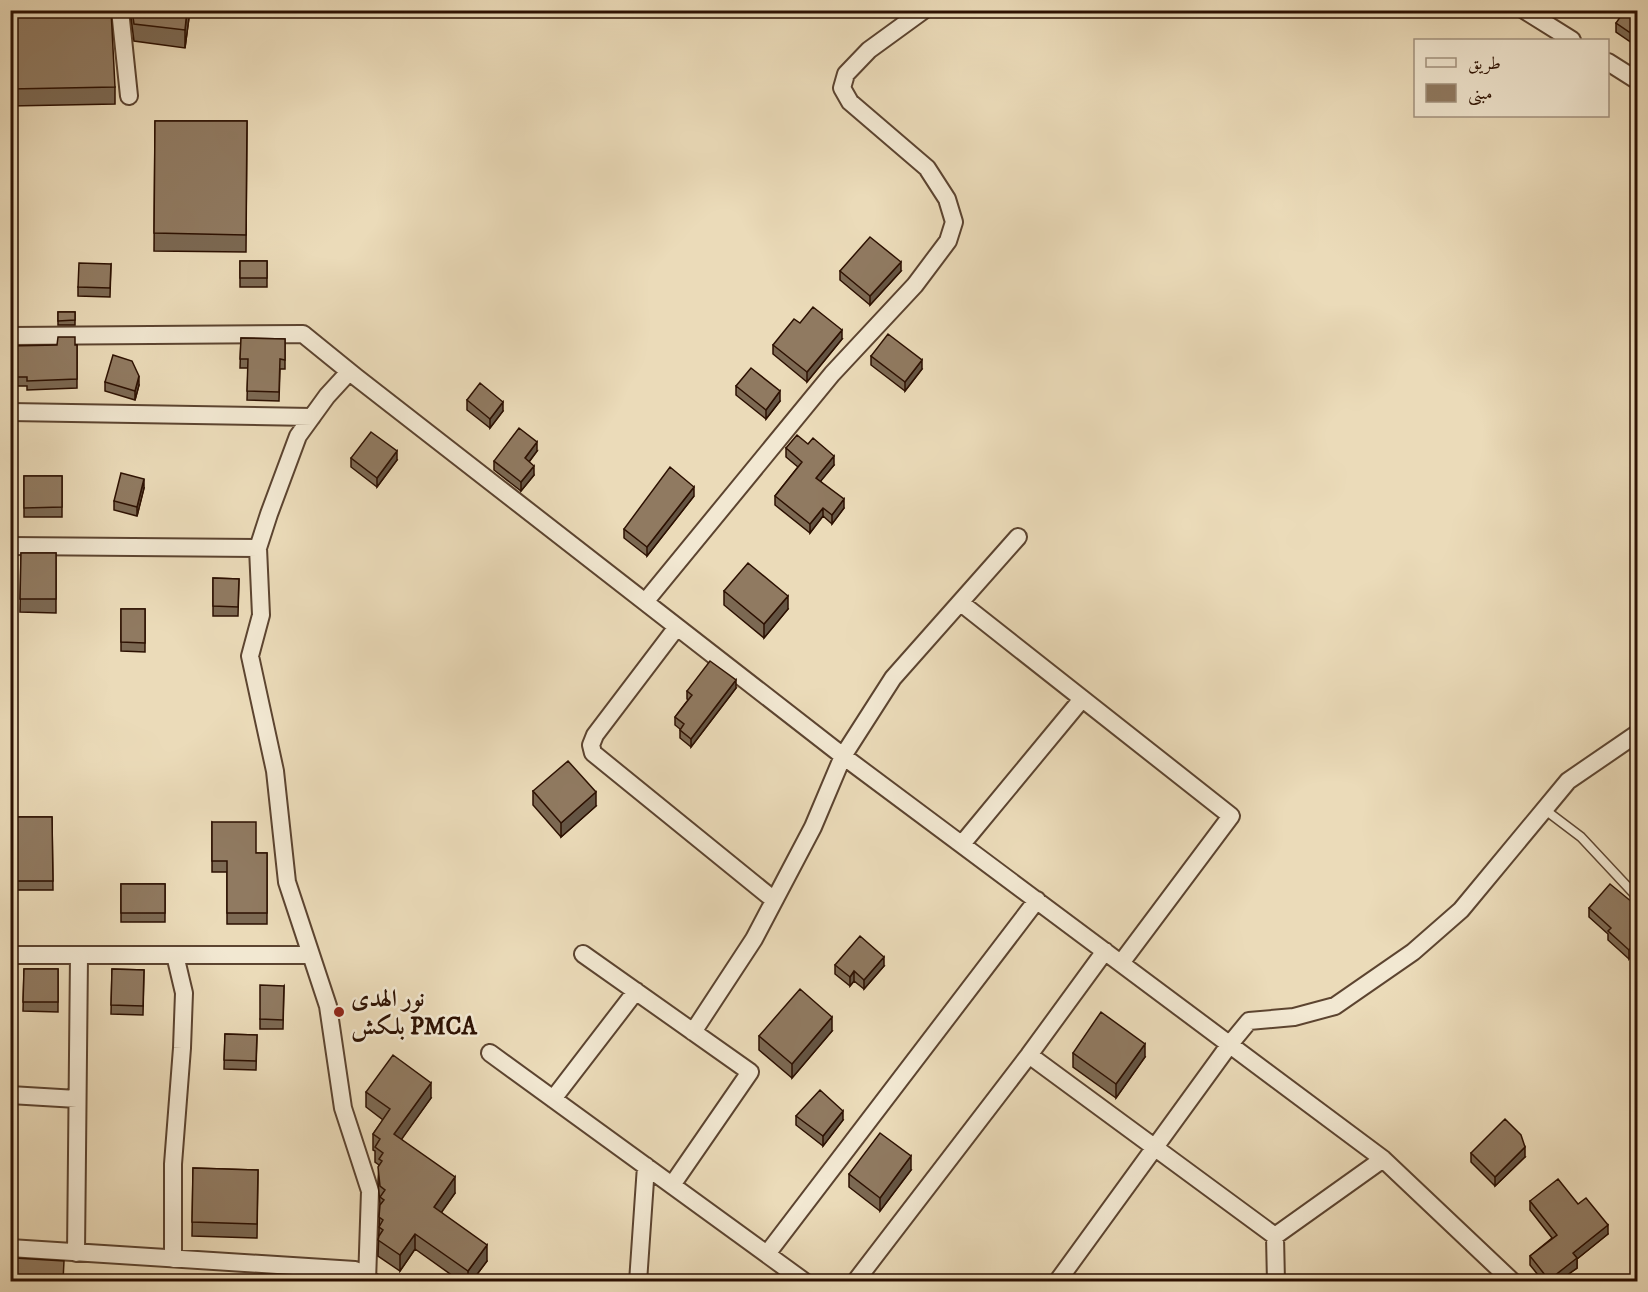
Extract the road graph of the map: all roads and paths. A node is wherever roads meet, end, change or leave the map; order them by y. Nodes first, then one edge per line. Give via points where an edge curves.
1 (120, 10) edge
2 (924, 10) edge
3 (1524, 10) edge
4 (1570, 39) edge
5 (1609, 64) edge
6 (1638, 81) edge
7 (129, 96) dead end
8 (10, 336) edge
9 (349, 372) junction
10 (10, 412) edge
11 (312, 417) junction
12 (1018, 537) dead end
13 (10, 546) edge
14 (258, 548) junction
15 (645, 602) junction
16 (961, 603) junction
17 (677, 627) junction
18 (1082, 699) junction
19 (1638, 734) edge
20 (843, 756) junction
21 (1544, 809) junction
22 (962, 844) junction
23 (1638, 898) edge
24 (774, 900) junction
25 (1037, 900) junction
26 (1105, 951) junction
27 (583, 954) dead end
28 (10, 955) edge
29 (175, 955) junction
30 (311, 955) junction
31 (79, 956) junction
32 (1121, 963) junction
33 (636, 991) junction
34 (693, 1032) junction
35 (1230, 1044) junction
36 (490, 1053) dead end
37 (1029, 1055) junction
38 (10, 1095) edge
39 (78, 1099) junction
40 (553, 1099) junction
41 (1154, 1148) junction
42 (1383, 1159) junction
43 (646, 1166) junction
44 (672, 1185) junction
45 (1275, 1236) junction
46 (10, 1248) edge
47 (76, 1252) junction
48 (768, 1254) junction
49 (173, 1258) junction
50 (370, 1280) edge
51 (638, 1281) edge
52 (805, 1281) edge
53 (855, 1281) edge
54 (1057, 1281) edge
55 (1276, 1281) edge
56 (1513, 1281) edge

1 - 7 street
2 - 15 street via 869,50 846,74 842,88 850,102 927,168 947,199 954,222 948,241 915,285 832,374
3 - 4 street
5 - 6 street
8 - 9 street via 303,334
9 - 11 street
9 - 15 street
10 - 11 street
11 - 14 street via 298,436
12 - 16 street
13 - 14 street
14 - 30 street via 261,615 250,656 275,771 287,882
15 - 17 street
16 - 18 street
16 - 20 street via 893,678
17 - 20 street
17 - 24 street via 595,735 593,753
18 - 22 street
18 - 32 street via 1231,816
19 - 21 street via 1568,781
20 - 22 street
20 - 24 street via 813,827
21 - 23 lane via 1581,837
21 - 35 street via 1461,910 1413,952 1335,1006 1294,1017 1249,1022
22 - 25 street
24 - 34 street via 754,939
25 - 26 street
25 - 48 street
26 - 32 street
26 - 37 street
27 - 33 street
28 - 31 street
29 - 30 street
29 - 31 street
29 - 49 street via 184,993 173,1164
30 - 50 street via 328,1006 343,1108 370,1191
31 - 39 street
32 - 35 street
33 - 34 street
33 - 40 street
34 - 44 street via 750,1072
35 - 41 street
35 - 42 street
36 - 40 street
37 - 41 street
37 - 53 street
38 - 39 street
39 - 47 street
40 - 43 street
41 - 45 street
41 - 54 street
42 - 45 street
42 - 56 street
43 - 44 street
43 - 51 street
44 - 48 street
45 - 55 street
46 - 47 street
47 - 49 street
48 - 52 street
49 - 50 street via 355,1270

